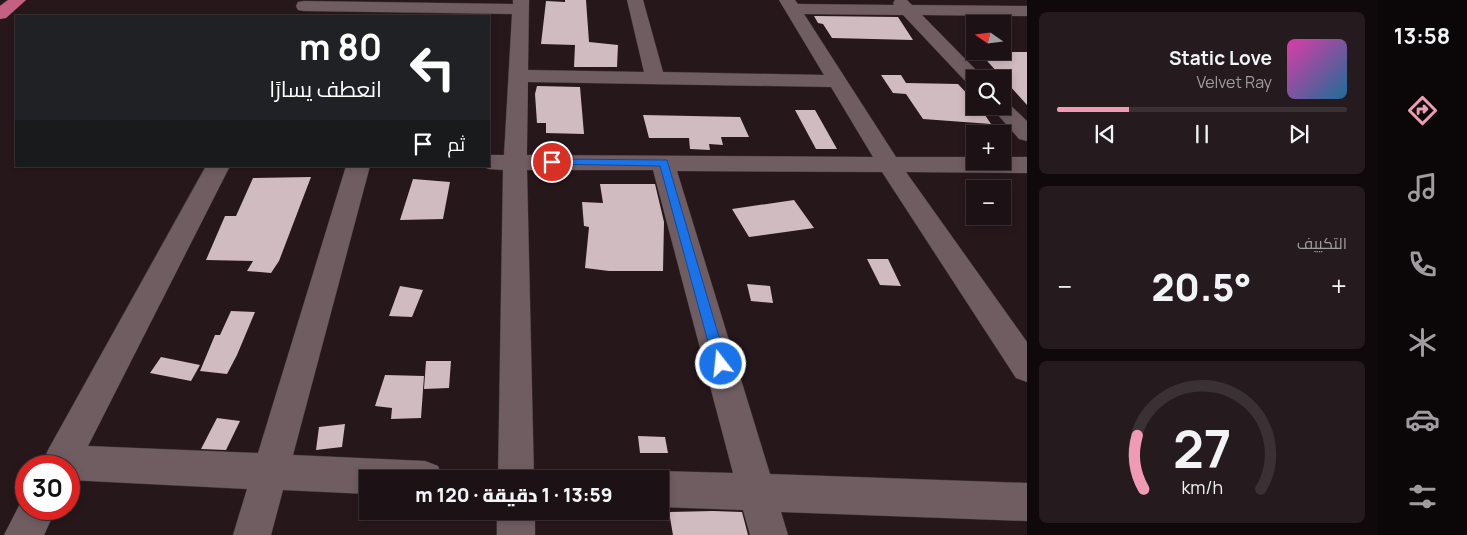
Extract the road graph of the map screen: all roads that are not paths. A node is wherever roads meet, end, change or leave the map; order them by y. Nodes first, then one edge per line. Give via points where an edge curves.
1 (18, 0) edge
2 (635, 0) edge
3 (1004, 0) edge
4 (521, 4) edge
5 (789, 4) edge
6 (903, 5) edge
7 (303, 7) edge
8 (409, 8) edge
9 (0, 14) edge
10 (1024, 14) edge
11 (966, 71) edge
12 (518, 76) junction
13 (655, 78) junction
14 (837, 81) junction
15 (1009, 115) edge
16 (1027, 134) edge
17 (490, 162) edge
18 (515, 162) junction
19 (664, 163) junction
20 (889, 164) junction
21 (1027, 165) edge
22 (217, 167) edge
23 (358, 167) edge
24 (1027, 368) edge
25 (65, 455) edge
26 (80, 465) edge
27 (271, 470) junction
28 (516, 470) edge
29 (359, 475) edge
30 (669, 489) edge
31 (757, 493) junction
32 (1027, 502) edge
33 (30, 520) edge
34 (516, 520) edge
35 (22, 535) edge
36 (252, 535) edge
37 (516, 535) edge
38 (769, 535) edge

1 - 9 highway
2 - 13 street
3 - 10 street
4 - 8 street
4 - 12 street
5 - 6 street
5 - 14 street
6 - 10 street
6 - 11 street
7 - 8 street
12 - 13 street
12 - 18 street
13 - 14 street
14 - 20 street
15 - 16 street
17 - 18 street
18 - 19 street
18 - 28 street
19 - 20 street
19 - 31 street
20 - 21 street
20 - 24 street
22 - 25 street
23 - 27 street
26 - 27 street
27 - 29 street
27 - 36 street
30 - 31 street
31 - 32 street
31 - 38 street
33 - 35 street
34 - 37 street

